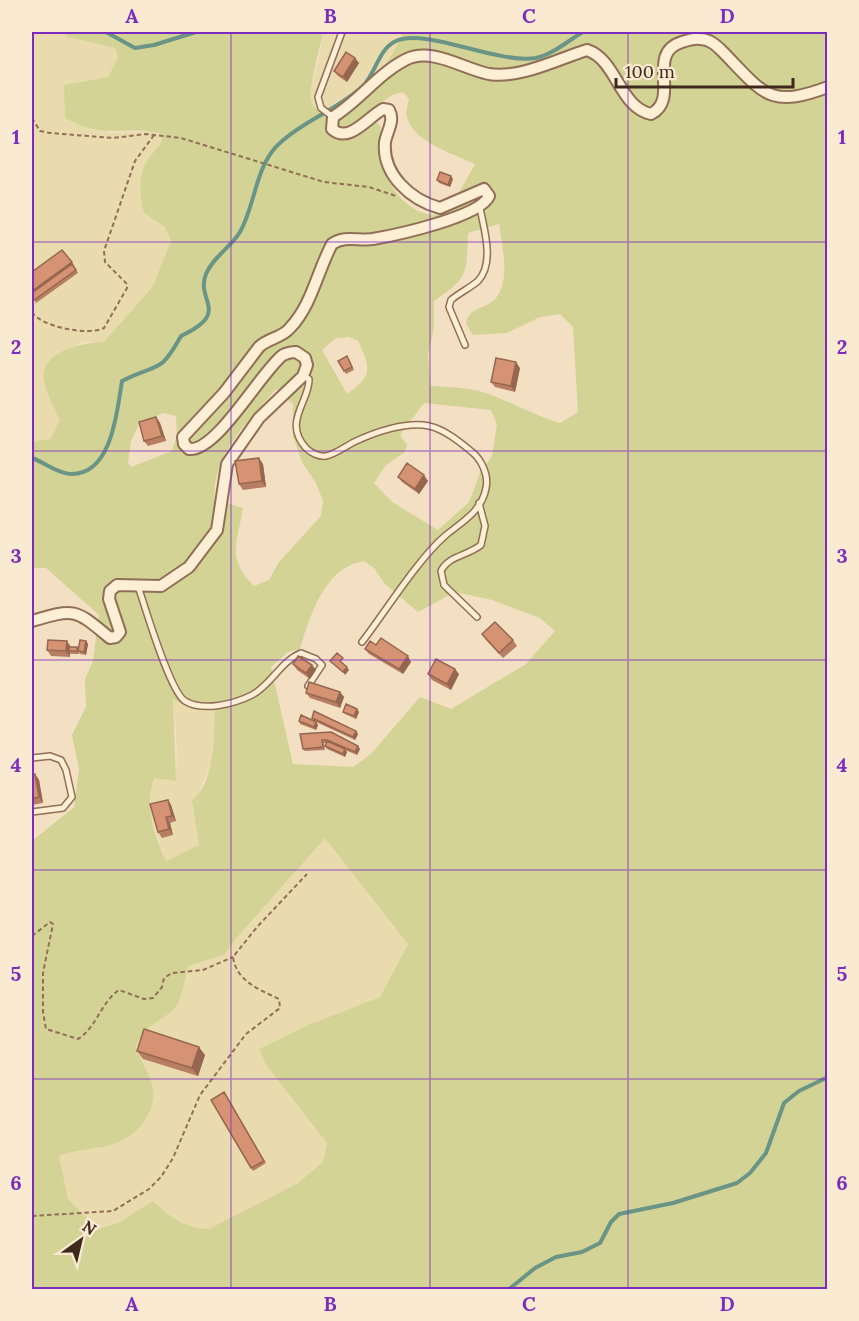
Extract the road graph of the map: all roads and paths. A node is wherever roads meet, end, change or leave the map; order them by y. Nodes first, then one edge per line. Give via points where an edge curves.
1 (342, 32) edge
2 (828, 87) edge
3 (330, 116) junction
4 (32, 118) edge
5 (154, 135) junction
6 (414, 196) junction
7 (480, 208) junction
8 (32, 312) edge
9 (465, 345) dead end
10 (303, 376) junction
11 (479, 503) junction
12 (138, 586) junction
13 (477, 616) dead end
14 (32, 621) edge
15 (362, 642) dead end
16 (307, 688) edge
17 (32, 758) edge
18 (32, 812) edge
19 (307, 874) dead end
20 (32, 936) edge
21 (233, 957) junction
22 (32, 1216) edge

1 - 3 lane via 318,97 321,108
2 - 3 street via 797,98 776,97 750,80 714,44 697,38 668,51 663,66 663,99 651,114 638,109 598,54 587,50 513,73 490,74 423,56 406,59 362,98
3 - 6 street via 332,129 346,135 377,112 389,110 387,162 393,176
4 - 5 path via 40,131 50,133 114,138
5 - 6 path via 181,138 324,182 369,187 406,198
5 - 8 path via 135,161 104,251 105,262 127,288 104,328 91,332 58,327 40,322
6 - 7 street via 429,205 446,207 484,189 489,196
7 - 9 lane via 486,262 478,281 451,300 449,307
7 - 10 street via 448,221 373,239 345,238 332,244 298,320 287,332 259,347 183,437 185,446 198,447 231,418 283,355 296,352 305,358
10 - 11 lane via 309,384 298,408 297,424 307,449 323,456 381,431 430,426 474,453 482,463 486,488
10 - 12 street via 259,418 227,464 217,530 189,567 161,586
11 - 13 lane via 485,526 481,545 469,554 450,559 441,571 444,585
11 - 15 lane via 470,518 432,549
12 - 14 street via 117,585 110,591 120,632 116,637 110,638 80,614 66,611
12 - 16 lane via 173,684 183,700 199,707 252,695 301,653 322,665
17 - 18 lane via 50,756 61,760 72,797 63,808
19 - 21 path
20 - 21 path via 42,926 53,924 42,973 46,1029 78,1039 87,1033 119,990 144,999 153,998 164,978 172,973 203,970
21 - 22 path via 240,975 251,986 279,999 280,1008 246,1034 200,1095 161,1177 137,1198 112,1211

